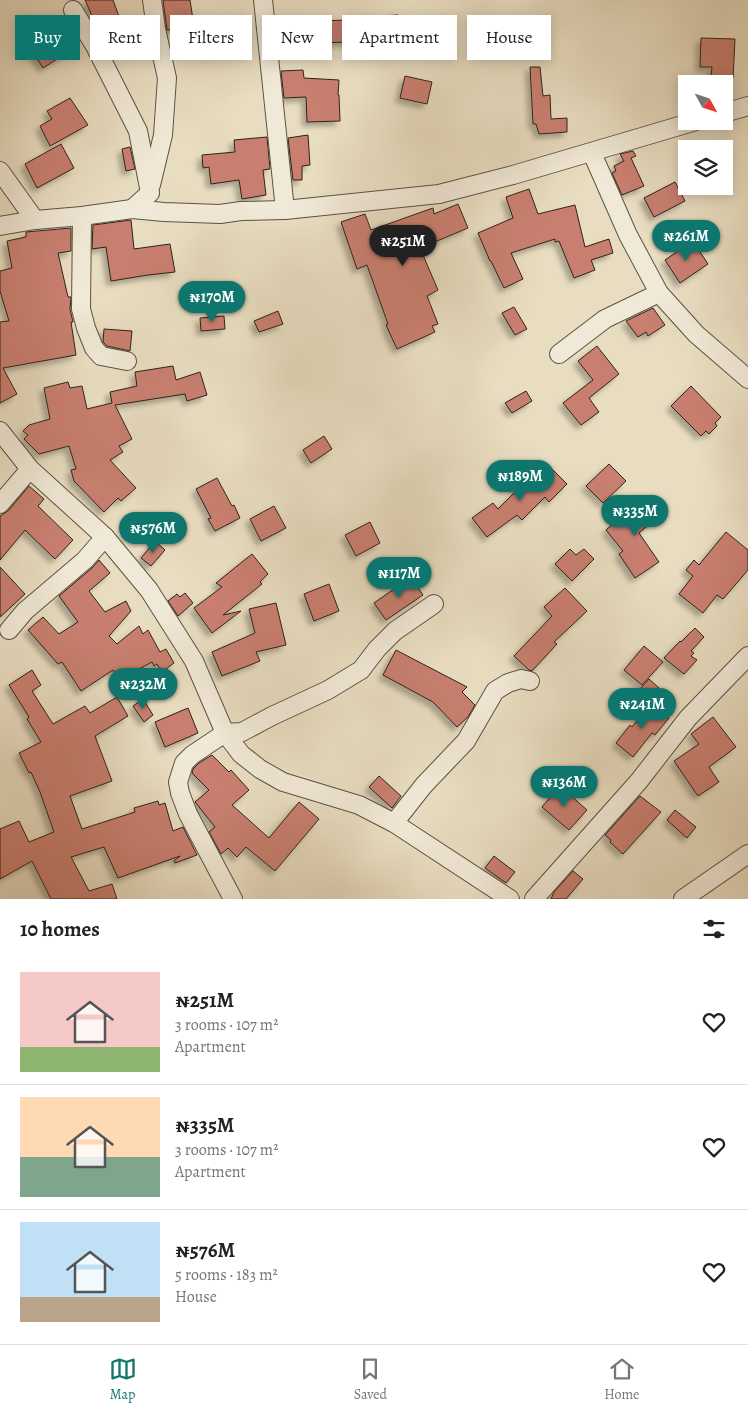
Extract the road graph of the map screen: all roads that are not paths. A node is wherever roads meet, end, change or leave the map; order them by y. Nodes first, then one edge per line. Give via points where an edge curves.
1 (152, 0) edge
2 (263, 0) edge
3 (73, 10) dead end
4 (748, 106) edge
5 (733, 110) edge
6 (678, 127) edge
7 (592, 153) junction
8 (0, 171) edge
9 (150, 193) junction
10 (132, 209) junction
11 (284, 210) junction
12 (82, 216) junction
13 (35, 220) junction
14 (0, 226) edge
15 (659, 293) junction
16 (559, 354) dead end
17 (127, 361) dead end
18 (748, 379) edge
19 (0, 431) edge
20 (30, 469) junction
21 (0, 504) edge
22 (105, 536) junction
23 (434, 604) dead end
24 (9, 630) dead end
25 (748, 656) edge
26 (530, 681) dead end
27 (225, 733) junction
28 (394, 823) junction
29 (748, 854) edge
30 (233, 899) edge
31 (510, 899) edge
32 (534, 899) edge
33 (683, 899) edge

1 - 9 street via 167,78 163,135
2 - 11 street
3 - 9 street via 138,130
4 - 5 street
6 - 7 street
7 - 11 street via 439,194
7 - 15 street via 628,235
8 - 13 street
9 - 10 street
10 - 11 street via 220,214
10 - 12 street
12 - 13 street
12 - 17 street via 81,309 86,328 101,356
13 - 14 street
15 - 16 street via 605,319
15 - 18 street via 696,334
19 - 20 street
20 - 21 street
20 - 22 street
22 - 24 street via 85,560 25,611
22 - 27 street via 149,590 194,662
23 - 27 street via 395,632 361,670 242,732
25 - 32 street via 688,718 639,781
26 - 28 street via 508,683 495,691 466,741 424,785
27 - 28 street via 241,754 283,782 359,805
27 - 30 street via 184,763 178,782 188,814
28 - 31 street
29 - 33 street

